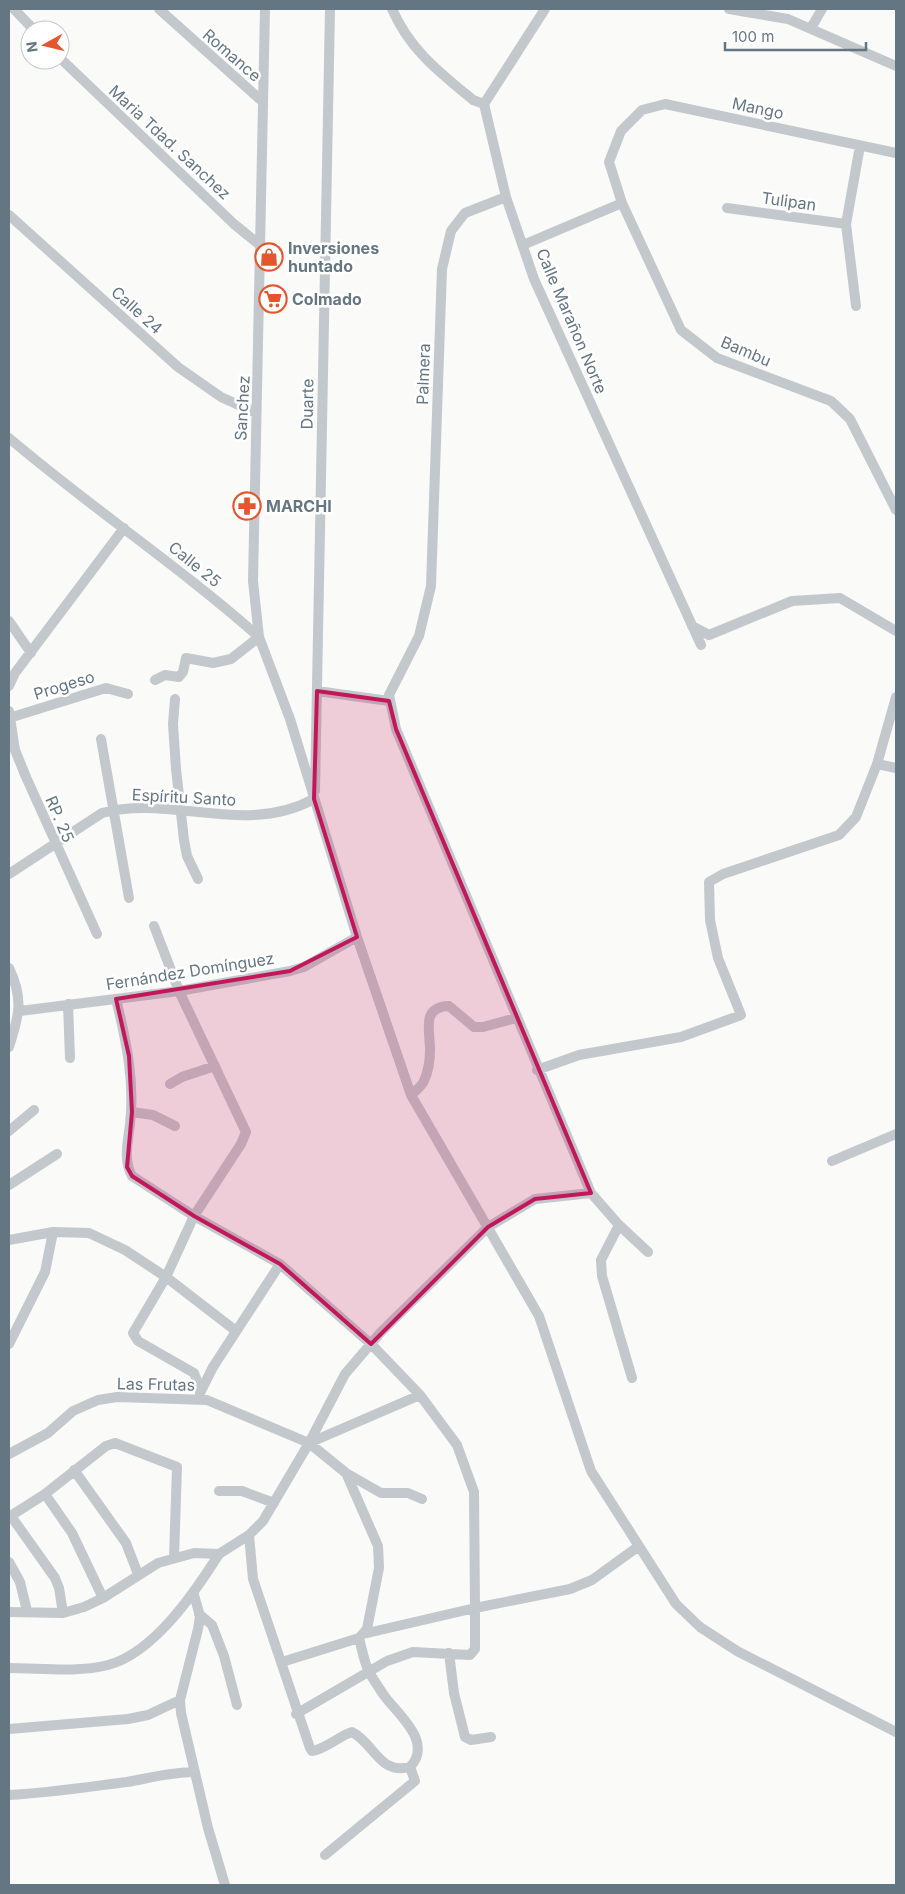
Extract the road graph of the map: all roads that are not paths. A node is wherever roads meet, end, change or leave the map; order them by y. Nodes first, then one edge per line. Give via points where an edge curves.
1 (14, 9) edge
2 (159, 9) edge
3 (265, 9) edge
4 (330, 9) edge
5 (392, 9) edge
6 (545, 9) edge
7 (729, 9) edge
8 (822, 9) edge
9 (24, 20) edge
10 (811, 28) junction
11 (896, 66) edge
12 (70, 68) edge
13 (263, 102) junction
14 (484, 104) junction
15 (621, 131) joint
16 (860, 146) junction
17 (896, 153) edge
18 (506, 197) junction
19 (622, 203) junction
20 (727, 208) dead end
21 (9, 215) edge
22 (846, 224) junction
23 (523, 245) junction
24 (261, 246) junction
25 (856, 306) dead end
26 (256, 413) junction
27 (9, 438) edge
28 (896, 510) edge
29 (124, 528) junction
30 (9, 621) edge
31 (692, 626) junction
32 (896, 631) edge
33 (259, 637) junction
34 (701, 645) dead end
35 (31, 653) junction
36 (155, 680) dead end
37 (9, 686) edge
38 (317, 691) junction
39 (128, 694) dead end
40 (896, 697) edge
41 (175, 699) dead end
42 (389, 701) junction
43 (9, 711) edge
44 (9, 718) edge
45 (101, 739) dead end
46 (877, 764) junction
47 (896, 768) edge
48 (314, 799) junction
49 (113, 810) junction
50 (181, 812) junction
51 (54, 844) junction
52 (9, 874) edge
53 (198, 879) dead end
54 (129, 898) dead end
55 (154, 926) dead end
56 (97, 934) dead end
57 (357, 937) junction
58 (9, 968) edge
59 (179, 991) junction
60 (116, 998) junction
61 (68, 1004) junction
62 (20, 1011) junction
63 (516, 1018) junction
64 (9, 1047) edge
65 (70, 1058) dead end
66 (215, 1066) junction
67 (537, 1070) junction
68 (170, 1084) dead end
69 (411, 1095) junction
70 (34, 1110) dead end
71 (132, 1112) junction
72 (175, 1126) dead end
73 (9, 1131) edge
74 (896, 1134) edge
75 (57, 1154) dead end
76 (832, 1161) dead end
77 (9, 1184) edge
78 (591, 1193) junction
79 (194, 1216) junction
80 (619, 1225) junction
81 (488, 1227) junction
82 (53, 1232) junction
83 (9, 1240) edge
84 (648, 1252) dead end
85 (280, 1264) junction
86 (166, 1277) junction
87 (236, 1331) junction
88 (9, 1344) edge
89 (371, 1344) junction
90 (632, 1378) dead end
91 (199, 1395) junction
92 (420, 1396) junction
93 (309, 1444) junction
94 (10, 1452) edge
95 (74, 1470) junction
96 (346, 1472) junction
97 (220, 1491) dead end
98 (45, 1494) junction
99 (422, 1500) dead end
100 (274, 1503) junction
101 (10, 1517) edge
102 (249, 1535) junction
103 (639, 1546) junction
104 (219, 1554) junction
105 (174, 1557) junction
106 (9, 1562) edge
107 (138, 1574) junction
108 (194, 1595) junction
109 (103, 1598) junction
110 (475, 1608) junction
111 (27, 1611) junction
112 (9, 1612) edge
113 (63, 1612) junction
114 (199, 1614) junction
115 (361, 1636) junction
116 (449, 1654) junction
117 (282, 1662) junction
118 (9, 1668) edge
119 (369, 1671) junction
120 (180, 1700) junction
121 (237, 1705) dead end
122 (296, 1714) junction
123 (9, 1729) edge
124 (896, 1732) edge
125 (491, 1737) dead end
126 (410, 1767) junction
127 (195, 1772) junction
128 (9, 1794) edge
129 (325, 1855) dead end
130 (225, 1885) edge

1 - 9 street
2 - 13 street, Romance
3 - 13 street, Sanchez
4 - 38 street, Duarte
5 - 14 street via 418,53 473,100
6 - 14 street
7 - 10 street via 788,19
8 - 10 street
10 - 11 street
12 - 24 street, Maria Tdad. Sanchez
13 - 24 street, Sanchez
14 - 18 street, Calle Marañon Norte
15 - 16 street, Mango via 642,110 665,104
15 - 19 street, Bambu via 609,162
16 - 17 street, Mango
16 - 22 street
18 - 23 street, Calle Marañon Norte
18 - 42 street, Palmera via 465,213 451,231 442,268 430,586 419,636 391,688
19 - 23 street
19 - 28 street, Bambu via 681,330 717,358 831,401 850,419
20 - 22 street, Tulipan
21 - 26 street, Calle 24 via 178,367 221,398
22 - 25 street
23 - 31 street, Calle Marañon Norte via 534,279
24 - 26 street, Sanchez
26 - 33 street, Sanchez via 253,581
27 - 29 street, Calle 25
29 - 33 street, Calle 25
29 - 35 street
30 - 35 street
31 - 32 street via 709,635 792,601 840,598
31 - 34 street, Calle Marañon Norte
33 - 36 street via 231,659 213,663 186,658 179,677 165,675
33 - 48 street, Sanchez via 290,719
35 - 37 street via 14,673
38 - 42 street
38 - 48 street, Duarte
39 - 44 street, Progeso via 106,688
40 - 46 street
41 - 50 street via 175,760
42 - 63 street via 396,729
43 - 44 street, RP. 25
44 - 51 street, RP. 25 via 15,750
45 - 49 street
46 - 47 street
46 - 67 street via 856,817 839,835 722,874 709,882 710,920 718,958 741,1015 681,1037 579,1055
48 - 50 street, Espíritu Santo via 282,813 233,816
48 - 57 street, Sanchez
49 - 50 street, Espíritu Santo via 155,808
49 - 51 street, Espíritu Santo via 102,813
49 - 54 street
50 - 53 street via 187,856
51 - 52 street, Espíritu Santo
51 - 56 street, RP. 25
55 - 59 street
57 - 59 street, Fernández Domínguez via 304,968
57 - 69 street, Sanchez
58 - 62 street
59 - 60 street, Fernández Domínguez
59 - 66 street
60 - 61 street, Fernández Domínguez
60 - 71 street via 129,1056
61 - 62 street, Fernández Domínguez
61 - 65 street
62 - 64 street
63 - 67 street
63 - 69 street via 483,1027 474,1026 450,1006 440,1006 431,1013 428,1029 430,1050 424,1082
66 - 68 street via 182,1076
66 - 79 street via 246,1132
67 - 78 street
69 - 81 street, Sanchez
70 - 73 street
71 - 72 street via 153,1115
71 - 79 street via 126,1156 132,1176
74 - 76 street
75 - 77 street
78 - 80 street
78 - 81 street via 535,1199
79 - 85 street
79 - 86 street
80 - 84 street
80 - 90 street via 601,1260 602,1276
81 - 89 street
81 - 103 street, Sanchez via 539,1316 591,1471
82 - 83 street
82 - 86 street via 89,1233 125,1250
82 - 88 street via 45,1272
85 - 87 street
85 - 89 street
86 - 87 street
86 - 91 street via 133,1333 138,1341 194,1373
87 - 91 street
89 - 92 street
89 - 93 street via 345,1374
91 - 93 street, Las Frutas
91 - 94 street, Las Frutas via 98,1400 73,1412 48,1433
92 - 93 street
92 - 110 street via 458,1445 474,1492
93 - 96 street, Las Frutas
93 - 100 street
95 - 98 street
95 - 105 street via 115,1443 177,1467
95 - 107 street via 126,1543
96 - 99 street, Las Frutas via 381,1493 408,1493
96 - 115 street via 378,1546 379,1568 366,1629
97 - 100 street via 242,1492
98 - 101 street
98 - 109 street via 72,1533
100 - 102 street
101 - 113 street via 55,1578
102 - 104 street
102 - 117 street via 253,1579
103 - 110 street via 592,1580 570,1589
103 - 124 street, Sanchez via 676,1604 700,1627 737,1652
104 - 105 street via 194,1553
104 - 108 street
105 - 107 street
106 - 111 street via 20,1582
107 - 109 street
108 - 114 street
108 - 118 street via 170,1623 135,1652 109,1665
109 - 113 street
110 - 115 street
110 - 116 street via 473,1652 470,1655
111 - 112 street
111 - 113 street
114 - 120 street
114 - 121 street via 212,1625
115 - 117 street
115 - 119 street
116 - 119 street via 413,1652
116 - 125 street via 454,1693 466,1737 470,1740
117 - 122 street
119 - 122 street
119 - 126 street via 410,1725 416,1738 417,1757
120 - 123 street via 148,1715 128,1719
120 - 127 street
122 - 126 street via 312,1751 352,1732 394,1769
126 - 129 street via 415,1781
127 - 128 street via 175,1772 41,1794
127 - 130 street

